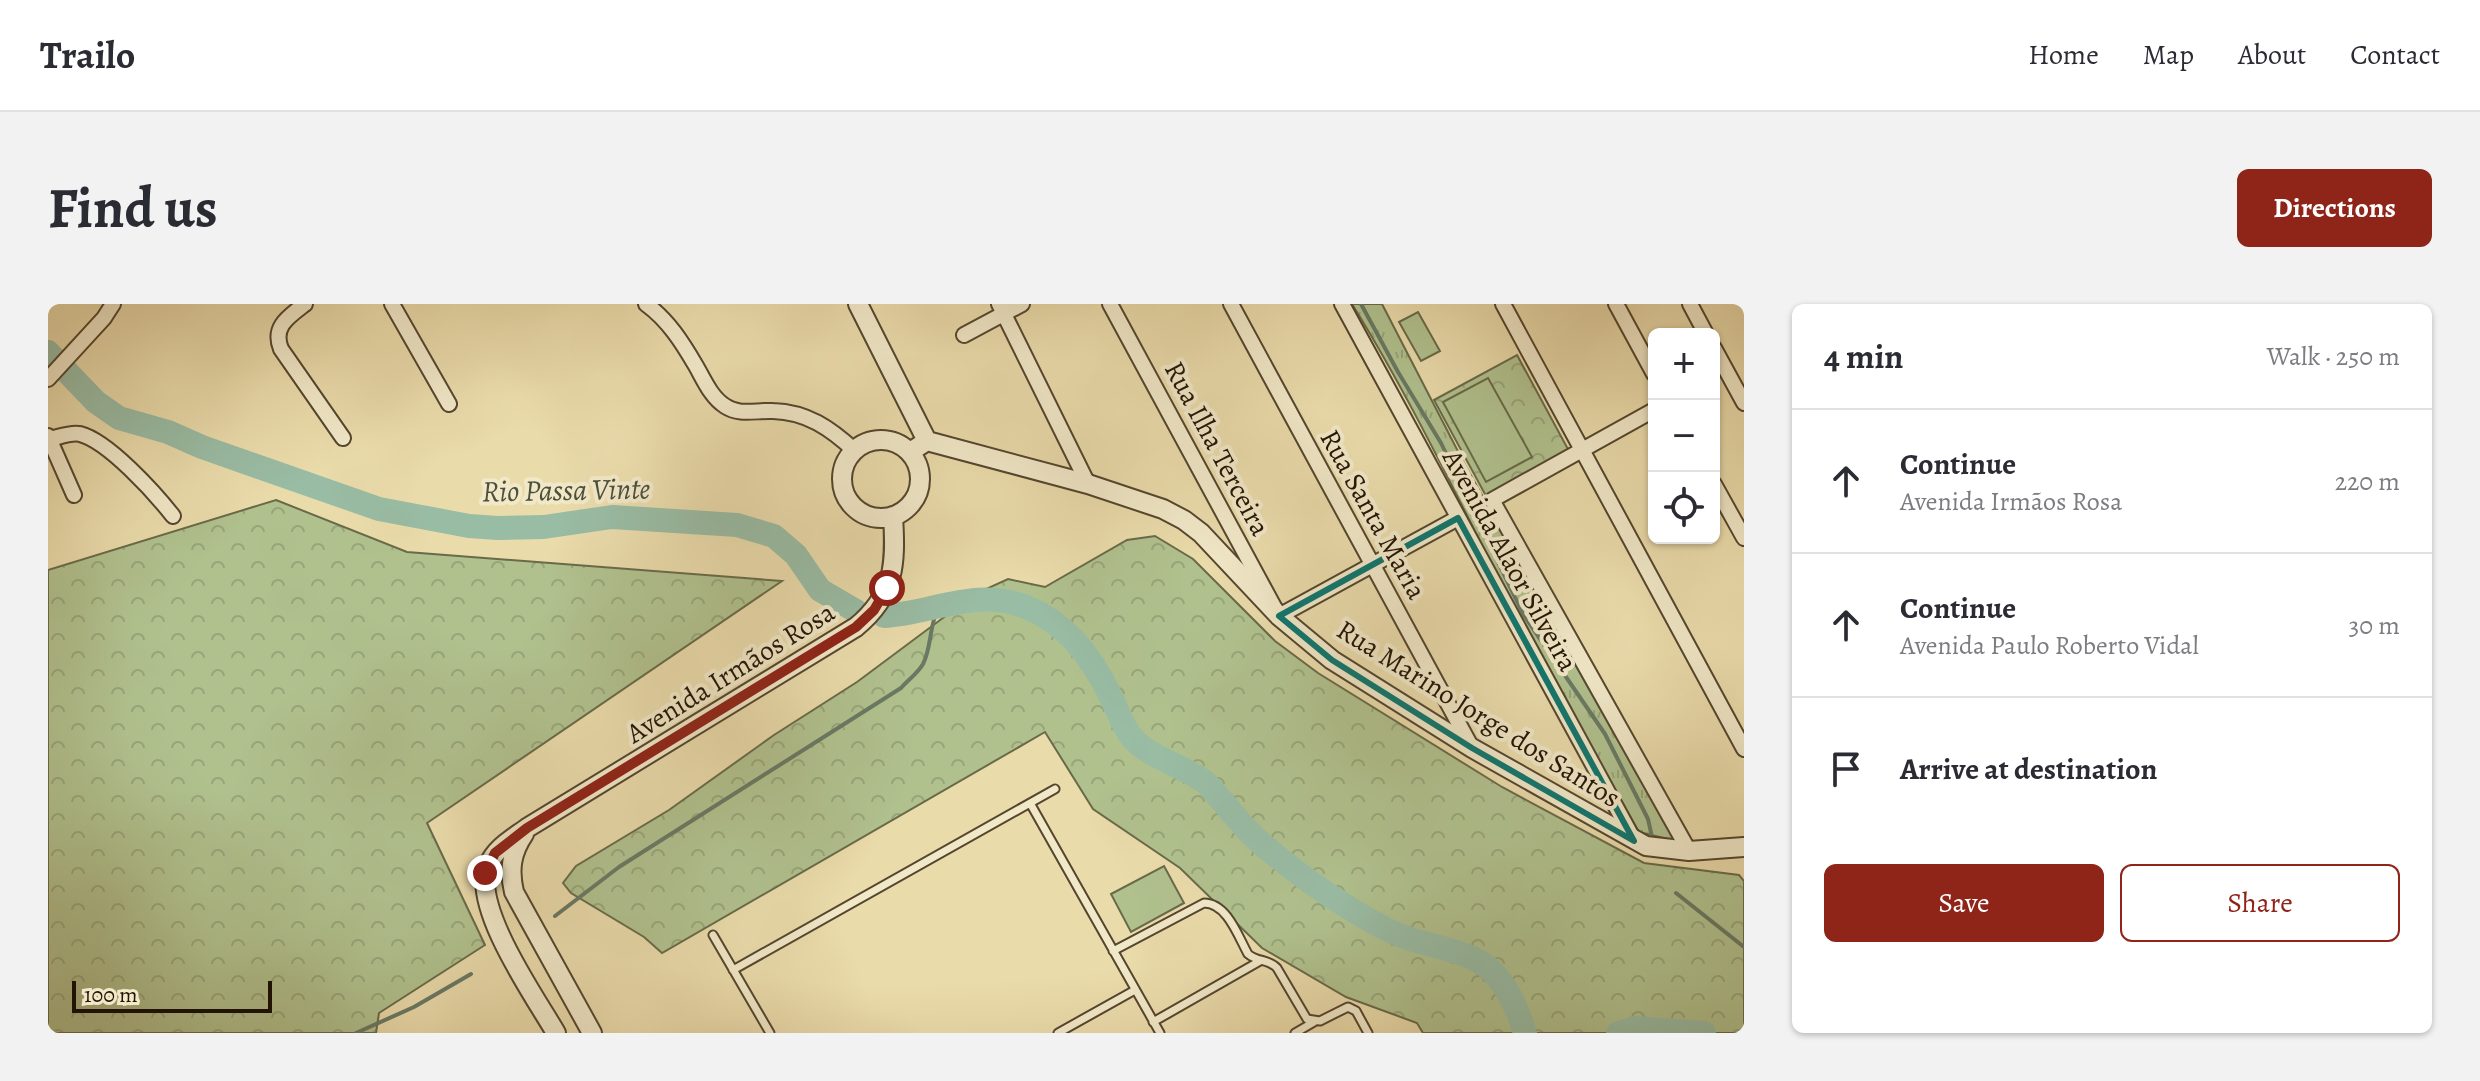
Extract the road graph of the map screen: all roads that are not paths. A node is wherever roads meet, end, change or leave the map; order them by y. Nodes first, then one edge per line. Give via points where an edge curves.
1 (113, 304) edge
2 (305, 304) edge
3 (392, 304) edge
4 (646, 304) edge
5 (858, 304) edge
6 (1022, 304) edge
7 (1110, 304) edge
8 (1231, 304) edge
9 (1342, 304) edge
10 (1503, 304) edge
11 (1616, 304) edge
12 (1690, 304) edge
13 (1002, 309) edge
14 (1703, 328) edge
15 (964, 335) dead end
16 (1648, 363) edge
17 (1720, 374) edge
18 (49, 378) edge
19 (1744, 403) edge
20 (449, 404) dead end
21 (1648, 413) edge
22 (49, 437) edge
23 (343, 438) dead end
24 (927, 441) junction
25 (855, 451) junction
26 (1582, 451) junction
27 (910, 452) junction
28 (1088, 484) junction
29 (74, 495) dead end
30 (1720, 495) edge
31 (173, 516) dead end
32 (893, 516) junction
33 (1458, 518) junction
34 (1744, 538) edge
35 (1372, 565) junction
36 (1279, 616) junction
37 (1472, 748) junction
38 (1744, 749) edge
39 (1055, 789) dead end
40 (1030, 803) junction
41 (527, 828) junction
42 (1634, 841) junction
43 (1744, 847) edge
44 (1689, 851) junction
45 (486, 900) junction
46 (530, 923) junction
47 (713, 935) dead end
48 (1113, 951) junction
49 (1260, 961) junction
50 (733, 970) junction
51 (521, 972) junction
52 (1135, 990) junction
53 (578, 1007) junction
54 (1153, 1022) junction
55 (1314, 1022) junction
56 (556, 1033) edge
57 (592, 1033) edge
58 (770, 1033) edge
59 (1058, 1033) edge
60 (1160, 1033) edge
61 (1295, 1033) edge
62 (1368, 1033) edge

1 - 18 street
2 - 23 street via 282,323 278,340
3 - 20 street
4 - 25 street via 671,328 715,398 727,407 803,416 832,430
5 - 24 street
6 - 13 street
7 - 36 street, Rua Ilha Terceira
8 - 35 street, Rua Santa Maria
9 - 33 street, Avenida Alaor Silveira
10 - 26 street
11 - 16 street
12 - 14 street
13 - 15 street
13 - 28 street
17 - 19 street
21 - 26 street
22 - 29 street
22 - 31 street via 74,433 95,440 142,480
24 - 27 street
24 - 28 street, Rua Marino Jorge dos Santos
25 - 27 street via 883,440
25 - 32 street via 842,479 850,502 869,516
26 - 38 street
26 - 44 street, Avenida Alaor Silveira via 1492,500
27 - 32 street via 918,466 919,489 907,509
28 - 36 street, Rua Marino Jorge dos Santos via 1184,520
30 - 34 street
32 - 41 street, Avenida Irmãos Rosa via 891,577 874,610 856,627
33 - 35 street
33 - 42 street, Avenida Alaor Silveira
35 - 36 street
35 - 37 street, Rua Santa Maria
36 - 37 street, Rua Marino Jorge dos Santos via 1332,660
37 - 42 street, Rua Marino Jorge dos Santos
39 - 40 lane
40 - 48 lane
40 - 50 lane
41 - 45 street, Avenida Irmãos Rosa via 488,864
41 - 46 street via 516,845 511,872 517,901
42 - 44 street, Rua Marino Jorge dos Santos
43 - 44 street, Rua Marino Jorge dos Santos
45 - 46 street via 513,940 528,939
45 - 51 street
46 - 53 street
47 - 50 lane
48 - 49 lane via 1211,903 1222,910 1248,954
48 - 52 lane
49 - 54 lane
49 - 55 lane via 1274,964 1303,1015
50 - 58 lane
51 - 53 street via 525,960 537,958 559,992
51 - 56 street
52 - 54 lane
52 - 59 lane
53 - 57 street
54 - 60 lane
55 - 61 lane
55 - 62 lane via 1348,1007

